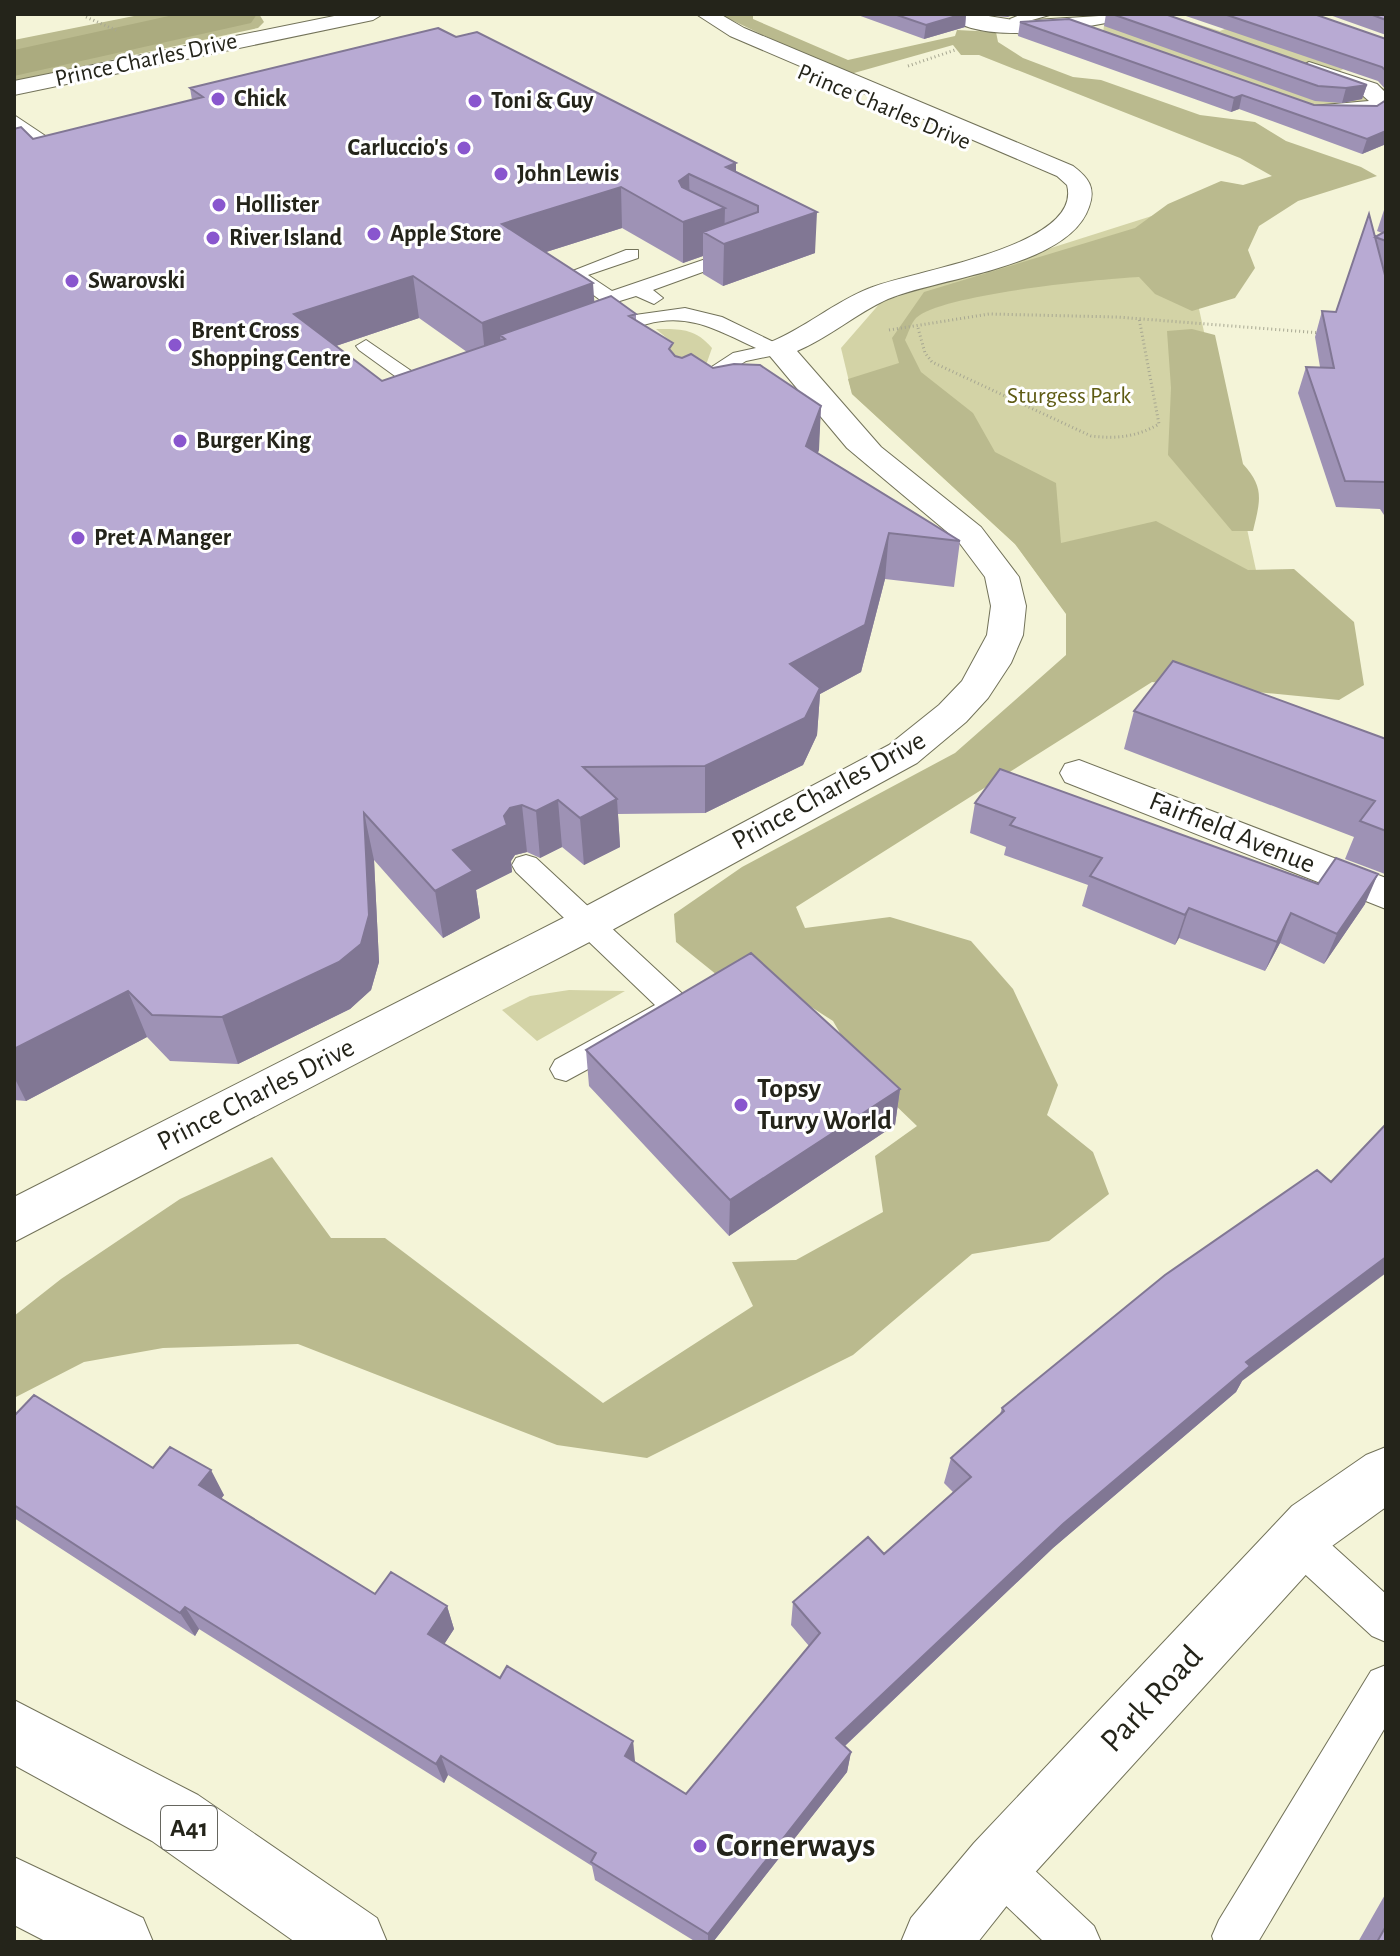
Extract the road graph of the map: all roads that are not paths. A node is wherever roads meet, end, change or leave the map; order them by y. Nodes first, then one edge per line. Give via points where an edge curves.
1 (373, 14) edge
2 (686, 14) edge
3 (706, 14) edge
4 (957, 14) edge
5 (1046, 14) edge
6 (1121, 14) edge
7 (294, 21) edge
8 (1070, 24) junction
9 (1022, 30) junction
10 (1113, 39) edge
11 (1288, 61) edge
12 (14, 88) edge
13 (1298, 106) edge
14 (14, 120) edge
15 (95, 137) edge
16 (1062, 195) junction
17 (719, 236) edge
18 (632, 254) dead end
19 (638, 289) junction
20 (665, 314) junction
21 (574, 343) edge
22 (366, 346) dead end
23 (778, 349) junction
24 (448, 391) edge
25 (691, 398) edge
26 (1079, 773) dead end
27 (526, 865) dead end
28 (1386, 894) edge
29 (586, 925) junction
30 (566, 1069) dead end
31 (14, 1221) edge
32 (1386, 1474) edge
33 (1298, 1541) junction
34 (1386, 1622) edge
35 (1386, 1686) edge
36 (14, 1731) edge
37 (997, 1866) junction
38 (14, 1890) edge
39 (1235, 1936) dead end
40 (119, 1942) edge
41 (353, 1942) edge
42 (935, 1942) edge
43 (1078, 1942) edge

1 - 7 main road, Prince Charles Drive
2 - 16 main road, Prince Charles Drive via 720,36 1015,163
3 - 16 main road, Prince Charles Drive via 1065,171 1080,186
4 - 9 main road via 986,26
5 - 9 lane via 1017,19
6 - 8 main road
7 - 12 main road, Prince Charles Drive
8 - 9 main road
8 - 10 main road
11 - 13 main road via 1369,89 1381,101 1373,111 1342,113
14 - 15 lane via 53,148
16 - 23 main road via 1070,222 1044,240 899,286
17 - 19 lane via 747,250
18 - 19 lane via 574,274 610,298
19 - 20 lane
20 - 21 lane
20 - 23 lane via 699,315
22 - 24 lane via 434,396
23 - 25 lane
23 - 29 main road, Prince Charles Drive via 852,437 982,547 1003,579 1006,630 982,683 924,739
26 - 28 main road, Fairfield Avenue
27 - 29 lane
29 - 30 lane via 677,1007
29 - 31 main road, Prince Charles Drive
32 - 33 main road, Park Road
33 - 34 lane
33 - 37 main road, Park Road
35 - 39 lane
36 - 41 main road, A41 via 175,1818
37 - 42 main road, Park Road
37 - 43 lane
38 - 40 main road

